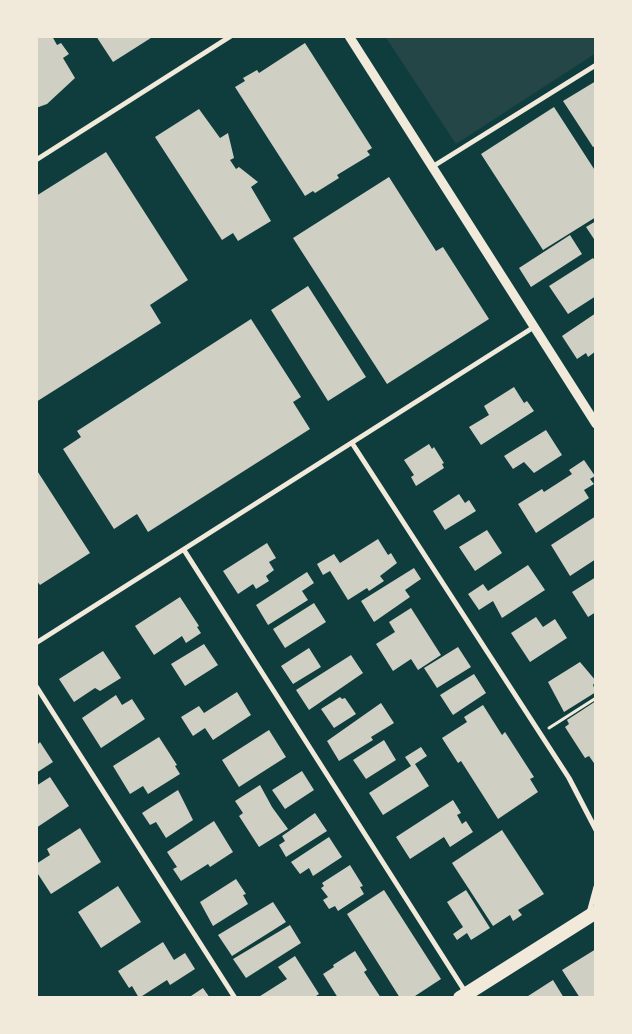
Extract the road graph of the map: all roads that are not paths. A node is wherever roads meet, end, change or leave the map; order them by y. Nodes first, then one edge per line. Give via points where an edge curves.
1 (231, 36) edge
2 (349, 36) edge
3 (596, 65) edge
4 (36, 160) edge
5 (432, 167) junction
6 (534, 327) junction
7 (596, 424) edge
8 (352, 443) junction
9 (184, 550) junction
10 (36, 643) edge
11 (36, 686) edge
12 (596, 830) edge
13 (596, 887) edge
14 (592, 914) edge
15 (463, 996) edge
16 (235, 998) edge

1 - 4 street
2 - 5 street
3 - 5 street
5 - 6 street
6 - 7 street
6 - 8 street
8 - 9 street
8 - 12 street via 569,778
9 - 10 street
9 - 15 street
11 - 16 street
13 - 14 street
14 - 15 highway

